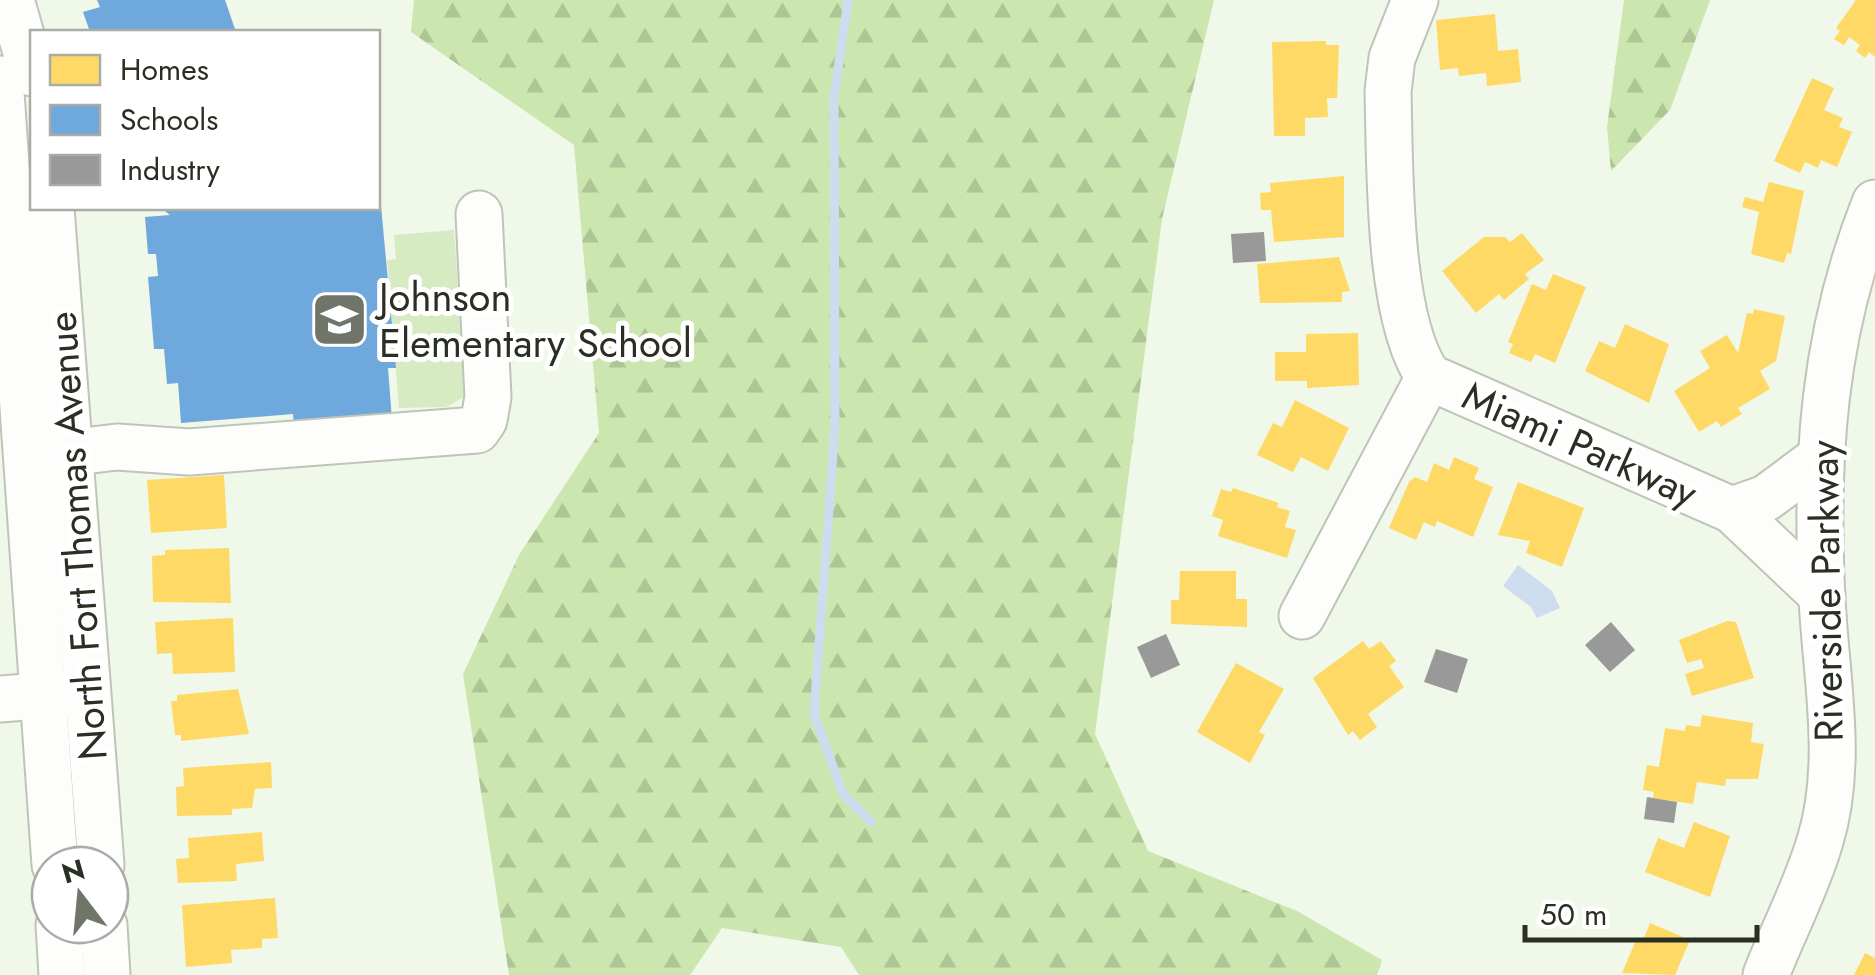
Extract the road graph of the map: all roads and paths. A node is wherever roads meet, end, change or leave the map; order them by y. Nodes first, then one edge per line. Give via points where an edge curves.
1 (10, 0) edge
2 (1415, 0) edge
3 (14, 91) edge
4 (1875, 204) edge
5 (52, 210) edge
6 (479, 214) dead end
7 (1429, 377) junction
8 (67, 453) junction
9 (1820, 458) junction
10 (1732, 510) junction
11 (1822, 595) junction
12 (1302, 616) dead end
13 (91, 692) junction
14 (22, 697) edge
15 (51, 845) edge
16 (99, 845) edge
17 (60, 945) edge
18 (105, 945) edge
19 (62, 975) edge
20 (107, 975) edge
21 (1766, 975) edge

1 - 3 street, North Fort Thomas Avenue
2 - 7 street, Miami Parkway via 1392,58 1389,141 1403,310 1410,345
3 - 14 street, North Fort Thomas Avenue
4 - 9 street, Riverside Parkway via 1840,306
5 - 8 street, North Fort Thomas Avenue
6 - 8 street via 488,397 477,430 190,452 118,447
7 - 10 street, Miami Parkway
7 - 12 street, Miami Parkway
8 - 13 street, North Fort Thomas Avenue
9 - 10 street, Miami Parkway via 1766,498
9 - 11 street, Riverside Parkway
10 - 11 street, Miami Parkway
11 - 21 street, Riverside Parkway via 1832,702 1820,840
13 - 14 street
13 - 16 street, North Fort Thomas Avenue
14 - 15 street, North Fort Thomas Avenue
17 - 19 street
18 - 20 street

